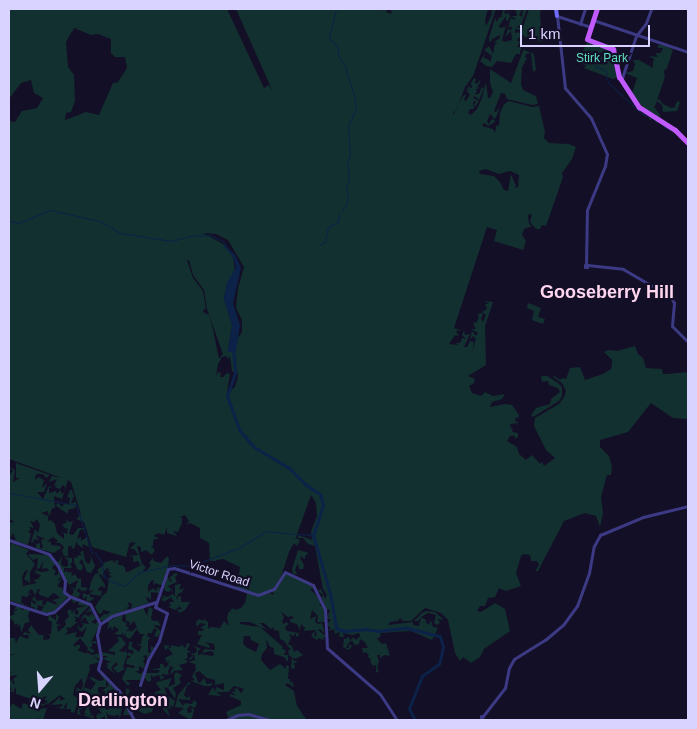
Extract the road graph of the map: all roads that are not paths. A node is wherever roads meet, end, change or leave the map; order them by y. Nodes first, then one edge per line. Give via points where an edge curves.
1 (556, 9) edge
2 (585, 9) edge
3 (597, 9) edge
4 (651, 9) edge
5 (557, 16) junction
6 (594, 19) junction
7 (580, 23) junction
8 (591, 27) junction
9 (637, 35) junction
10 (688, 52) edge
11 (621, 77) junction
12 (688, 143) edge
13 (688, 342) edge
14 (688, 506) edge
15 (9, 540) edge
16 (70, 597) junction
17 (9, 602) edge
18 (155, 602) junction
19 (100, 624) junction
20 (140, 685) dead end
21 (483, 717) edge
22 (134, 720) edge
23 (226, 720) edge
24 (271, 720) edge
25 (397, 720) edge

1 - 5 main road
2 - 7 street
3 - 6 main road
4 - 9 street
5 - 7 street
5 - 13 street via 565,88 592,118 607,154 587,210 587,265 623,269 671,297 674,303 672,326
6 - 8 main road
6 - 9 street
7 - 8 street
8 - 11 main road via 593,41 614,50
9 - 10 street
9 - 11 street
11 - 12 main road via 642,109 675,130
14 - 21 street via 643,517 600,535 577,606 563,625 514,659 505,688
15 - 16 street via 49,554 65,581 64,592
16 - 17 street via 54,612 47,614
16 - 19 street via 90,604
18 - 19 street via 112,616
18 - 20 street via 156,609 167,613
18 - 25 street, Victor Road via 167,570 174,568 258,595 274,589 284,572 313,585 325,610 327,648 380,694
19 - 22 street via 97,636 102,658 98,669 119,691
23 - 24 street via 248,714

